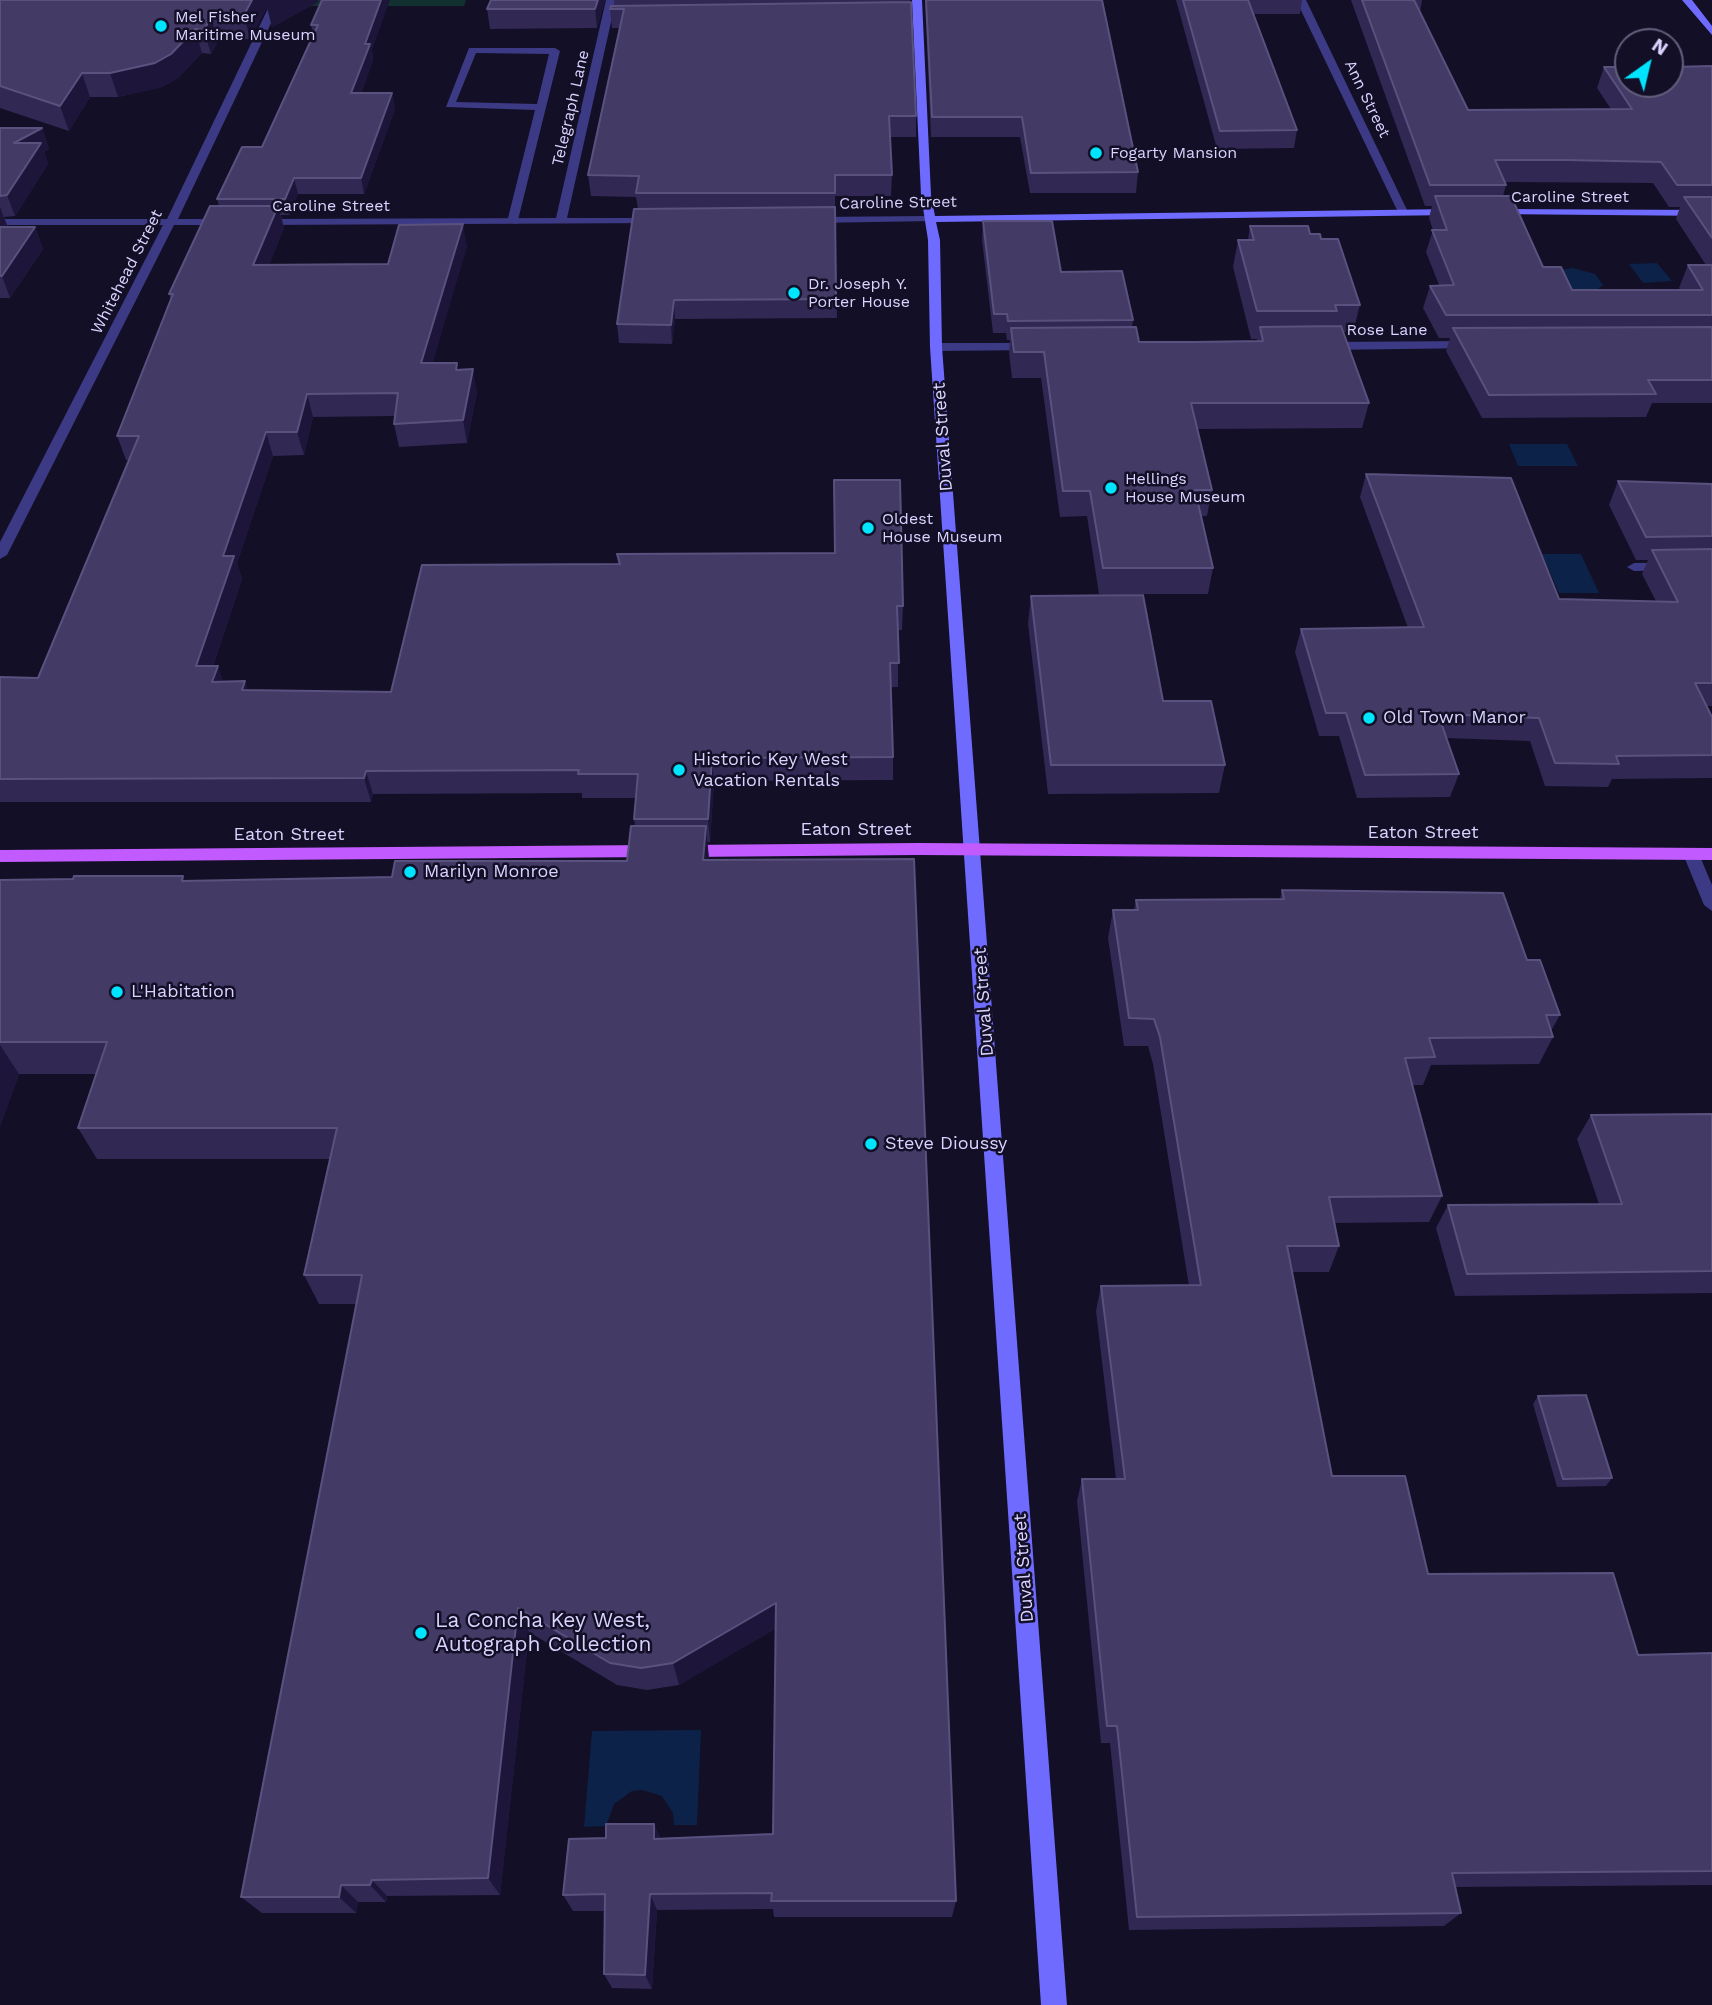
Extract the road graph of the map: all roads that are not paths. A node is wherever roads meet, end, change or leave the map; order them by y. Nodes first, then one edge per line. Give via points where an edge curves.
1 (277, 0) edge
2 (611, 0) edge
3 (917, 0) edge
4 (1301, 0) edge
5 (1687, 0) edge
6 (607, 20) junction
7 (620, 20) edge
8 (1712, 32) edge
9 (540, 107) junction
10 (1403, 212) junction
11 (1470, 212) edge
12 (1484, 212) edge
13 (1712, 213) edge
14 (929, 219) junction
15 (804, 220) edge
16 (171, 221) junction
17 (667, 221) edge
18 (0, 222) edge
19 (239, 222) edge
20 (253, 222) edge
21 (513, 222) junction
22 (561, 222) junction
23 (1491, 345) edge
24 (1312, 346) edge
25 (936, 347) junction
26 (1049, 347) edge
27 (0, 555) edge
28 (1712, 566) edge
29 (1634, 567) dead end
30 (974, 850) junction
31 (1691, 854) junction
32 (1712, 854) edge
33 (0, 856) edge
34 (1712, 905) edge
35 (1054, 2005) edge

1 - 16 street, Whitehead Street
2 - 6 street, Telegraph Lane
3 - 14 street, Duval Street via 911,17
4 - 10 street, Ann Street
5 - 8 street
6 - 7 street
6 - 22 street, Telegraph Lane
9 - 9 street via 514,106 450,105 472,50 555,51
9 - 21 street
10 - 11 street, Caroline Street
10 - 14 street, Caroline Street
12 - 13 street, Caroline Street
14 - 15 street, Caroline Street
14 - 25 street, Duval Street via 934,240
16 - 18 street
16 - 19 street
16 - 27 street, Whitehead Street
17 - 22 street, Caroline Street
20 - 21 street, Caroline Street
21 - 22 street, Caroline Street
23 - 24 street, Rose Lane
25 - 26 street
25 - 30 street, Duval Street
28 - 29 street
30 - 31 main road, Eaton Street
30 - 33 main road, Eaton Street
30 - 35 street, Duval Street
31 - 32 main road, Eaton Street
31 - 34 street

